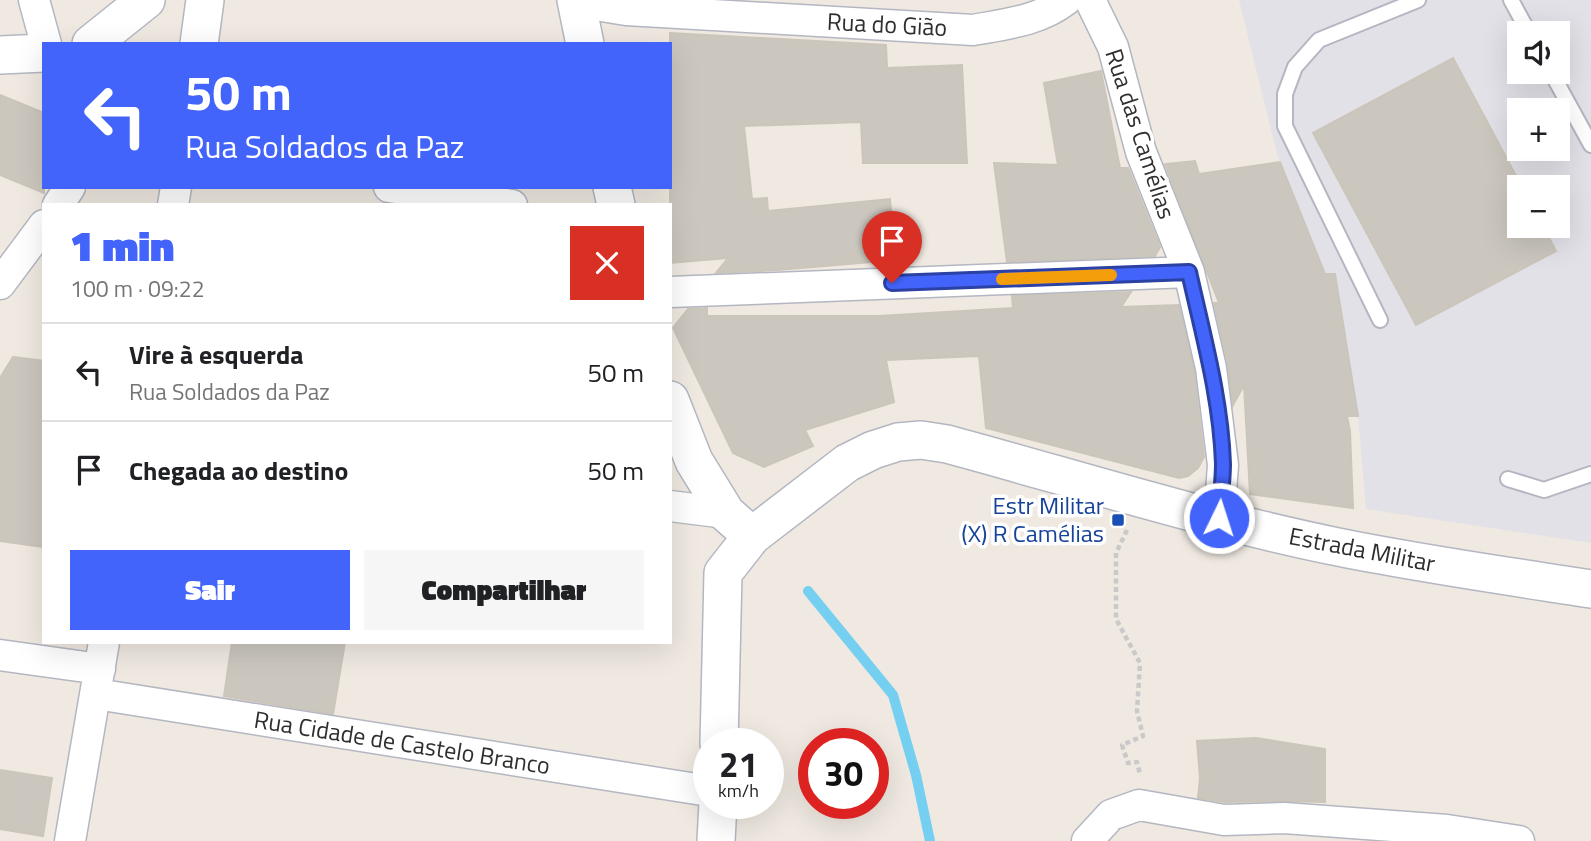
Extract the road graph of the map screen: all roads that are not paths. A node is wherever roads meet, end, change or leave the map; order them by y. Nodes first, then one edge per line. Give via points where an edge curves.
1 (34, 0) edge
2 (146, 0) edge
3 (205, 0) edge
4 (1066, 0) edge
5 (1090, 0) edge
6 (1418, 0) edge
7 (1511, 0) edge
8 (577, 1) edge
9 (1522, 21) edge
10 (45, 42) edge
11 (94, 42) edge
12 (199, 42) edge
13 (585, 42) edge
14 (42, 53) edge
15 (0, 55) edge
16 (1558, 84) edge
17 (1591, 145) edge
18 (403, 189) edge
19 (498, 203) edge
20 (42, 228) edge
21 (1189, 272) junction
22 (0, 284) edge
23 (672, 292) edge
24 (1380, 320) dead end
25 (672, 405) edge
26 (1591, 474) edge
27 (1508, 478) dead end
28 (672, 507) edge
29 (1219, 518) junction
30 (739, 525) junction
31 (1591, 589) edge
32 (0, 655) edge
33 (100, 668) edge
34 (719, 728) edge
35 (693, 788) edge
36 (717, 819) edge
37 (70, 841) edge
38 (716, 841) edge
39 (1087, 841) edge
40 (1519, 841) edge

1 - 10 street
2 - 11 street
3 - 12 street
4 - 8 street, Rua do Gião via 1025,21 974,30 626,10
5 - 21 street, Rua das Camélias via 1113,47 1141,152
6 - 24 lane via 1319,40 1295,67 1285,94 1285,126
7 - 9 lane
8 - 13 street
14 - 15 street
16 - 17 lane
18 - 19 street
20 - 22 street
21 - 23 street
21 - 29 street, Rua das Camélias via 1213,382 1223,465
25 - 30 street via 694,461
26 - 27 lane via 1544,490
28 - 30 street
29 - 30 street, Estrada Militar via 921,440 873,450
29 - 31 street, Estrada Militar via 1337,547
30 - 34 street, Estrada Militar via 723,573
32 - 33 street, Rua Cidade de Castelo Branco
33 - 35 street, Rua Cidade de Castelo Branco
33 - 37 street
36 - 38 street
39 - 40 street via 1111,815 1139,804 1224,820 1284,818 1447,830

